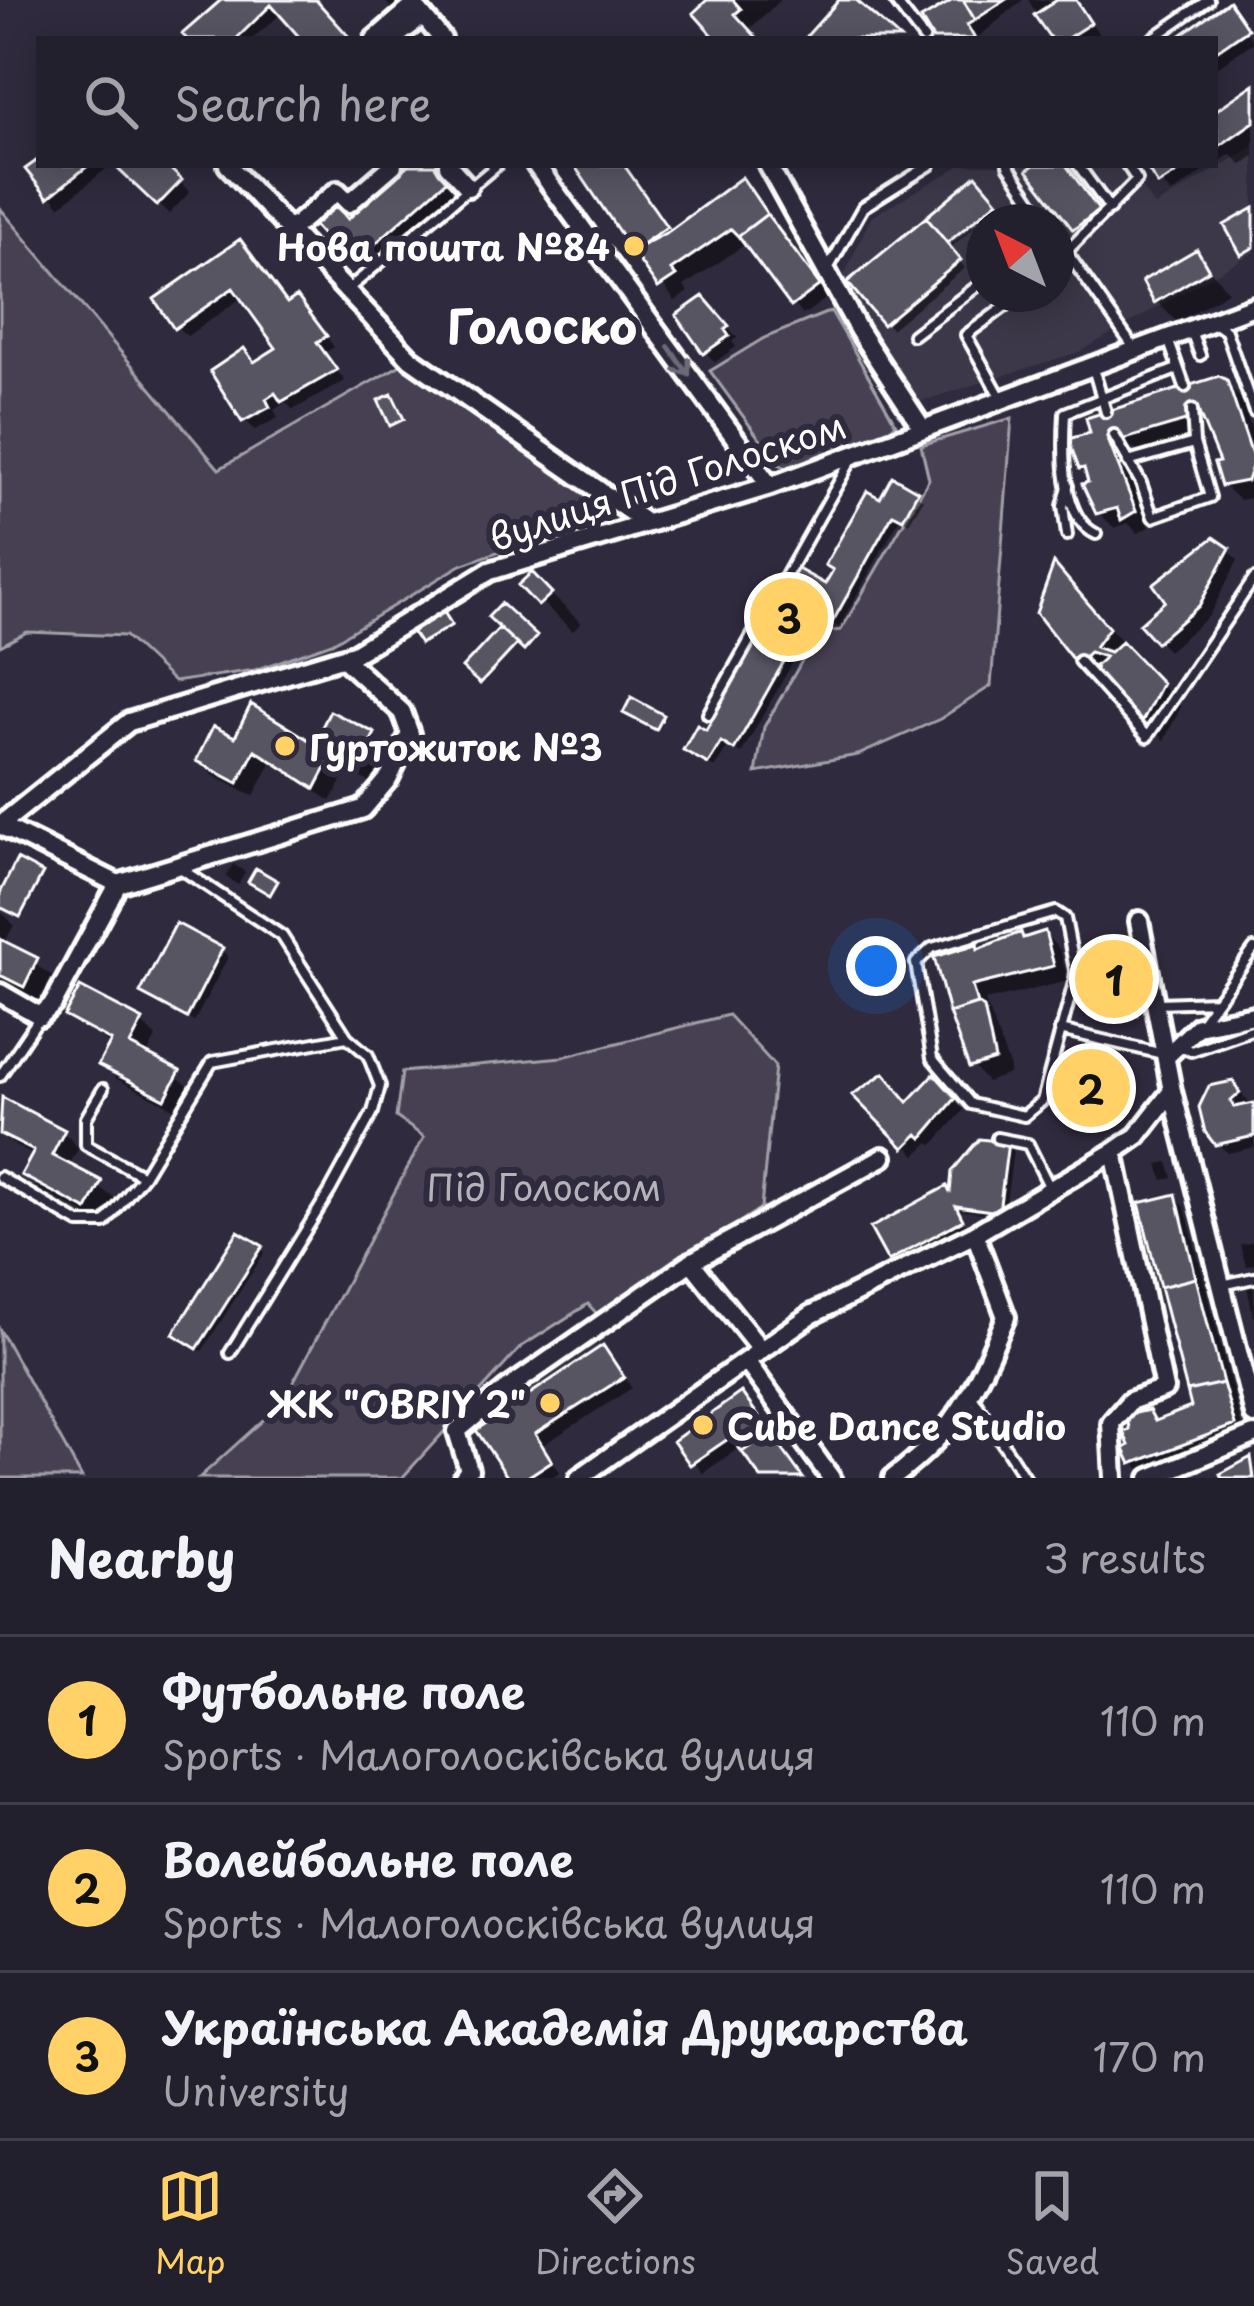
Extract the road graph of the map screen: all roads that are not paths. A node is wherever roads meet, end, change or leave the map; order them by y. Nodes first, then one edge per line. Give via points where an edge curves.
1 (894, 0) edge
2 (1208, 0) edge
3 (418, 11) junction
4 (379, 36) edge
5 (397, 36) edge
6 (439, 36) edge
7 (922, 36) edge
8 (1156, 36) edge
9 (233, 168) edge
10 (390, 168) edge
11 (451, 168) edge
12 (493, 168) edge
13 (538, 168) edge
14 (770, 168) edge
15 (925, 168) edge
16 (1010, 168) edge
17 (1080, 168) edge
18 (1129, 168) edge
19 (467, 187) junction
20 (1034, 204) edge
21 (1110, 209) junction
22 (290, 231) junction
23 (1074, 244) edge
24 (1074, 263) edge
25 (828, 270) junction
26 (346, 291) junction
27 (966, 295) edge
28 (1254, 307) edge
29 (997, 312) edge
30 (1212, 321) junction
31 (1190, 329) junction
32 (913, 335) dead end
33 (1168, 338) junction
34 (1135, 349) junction
35 (1200, 356) dead end
36 (1092, 364) junction
37 (1178, 369) junction
38 (1185, 387) dead end
39 (1102, 395) junction
40 (1001, 399) junction
41 (1192, 410) dead end
42 (1106, 412) dead end
43 (1254, 412) edge
44 (923, 429) junction
45 (1114, 435) dead end
46 (1194, 443) junction
47 (854, 455) junction
48 (1128, 462) junction
49 (1068, 485) junction
50 (770, 486) junction
51 (646, 523) junction
52 (1096, 534) dead end
53 (1067, 535) dead end
54 (1254, 579) edge
55 (343, 658) junction
56 (1079, 661) dead end
57 (708, 714) dead end
58 (0, 825) edge
59 (176, 866) junction
60 (118, 884) junction
61 (1138, 921) dead end
62 (1254, 950) edge
63 (0, 993) edge
64 (1216, 1001) junction
65 (1158, 1003) junction
66 (1254, 1015) edge
67 (40, 1016) junction
68 (1198, 1026) junction
69 (1254, 1029) edge
70 (1060, 1030) junction
71 (347, 1036) junction
72 (1173, 1050) junction
73 (0, 1076) edge
74 (103, 1089) dead end
75 (1172, 1091) junction
76 (997, 1138) dead end
77 (1114, 1152) junction
78 (884, 1157) dead end
79 (143, 1176) junction
80 (0, 1177) edge
81 (1051, 1189) junction
82 (975, 1234) junction
83 (692, 1262) junction
84 (1254, 1278) edge
85 (1221, 1285) junction
86 (230, 1353) dead end
87 (754, 1356) junction
88 (971, 1395) junction
89 (1254, 1415) edge
90 (1254, 1435) edge
91 (463, 1478) edge
92 (579, 1478) edge
93 (831, 1478) edge
94 (893, 1478) edge
95 (1025, 1478) edge
96 (1114, 1478) edge
97 (1150, 1478) edge

1 - 7 lane
2 - 8 lane
3 - 4 street
3 - 5 street
3 - 6 street
9 - 22 street
10 - 22 street via 349,203 337,190
11 - 19 street
12 - 19 lane
13 -> 50 street
14 - 25 street
15 - 25 lane via 863,207
16 - 20 lane
17 - 21 lane
18 - 21 lane via 1137,180
19 - 26 lane
21 - 23 lane
22 - 26 street
24 - 34 lane
25 - 44 street
26 - 51 street via 411,359
27 - 32 lane
28 - 30 street, вулиця Під Голоском
29 - 40 lane via 966,335
30 - 31 street, вулиця Під Голоском
30 - 43 lane via 1226,331
31 - 33 street, вулиця Під Голоском
31 - 35 lane
33 - 34 street, вулиця Під Голоском
33 - 37 lane
34 - 36 street, вулиця Під Голоском
36 - 39 lane
36 - 40 street, вулиця Під Голоском
37 - 38 lane
37 - 39 lane
39 - 42 lane
39 - 49 lane via 1065,413
40 - 44 street, вулиця Під Голоском
41 - 46 lane
44 - 47 street, вулиця Під Голоском
45 - 48 lane
46 - 48 lane
46 - 48 lane via 1210,497 1153,517
47 - 50 street, вулиця Під Голоском
47 - 57 lane
49 - 52 lane via 1076,512
49 - 53 lane
50 - 51 street, вулиця Під Голоском
51 - 55 street, вулиця Під Голоском via 490,571
54 - 56 lane via 1147,737
55 - 58 street, вулиця Під Голоском via 129,722
55 - 59 street via 408,724 389,778 363,809
58 - 60 street
59 - 60 street
59 - 71 lane via 282,936
60 - 67 street
61 - 65 street
62 - 64 lane
63 - 67 street
64 - 65 lane
64 - 68 lane
65 - 72 street
66 - 68 street
67 - 73 lane
68 - 72 street
69 - 72 lane
70 - 70 lane via 1042,1101 1024,1116 971,1104 932,1058 916,963 932,948 1056,912 1065,918 1076,975
70 - 72 lane
71 - 79 lane via 212,1062
71 - 86 lane via 368,1055 380,1086 373,1112
72 - 75 street
74 - 79 lane via 86,1118 86,1145
75 - 77 street
75 - 85 street
76 - 81 lane via 1028,1144
77 - 81 street
77 - 96 street via 1164,1388 1130,1401 1111,1423
78 - 83 street
79 - 80 lane via 105,1223 79,1223
81 - 82 street
82 - 87 street via 811,1315
82 - 88 street via 1006,1317
83 - 87 street
83 - 91 street via 458,1431 469,1470
84 - 85 lane
85 - 89 street
87 - 92 street
87 - 93 street
88 - 94 street via 942,1441
88 - 95 lane
90 - 97 street

